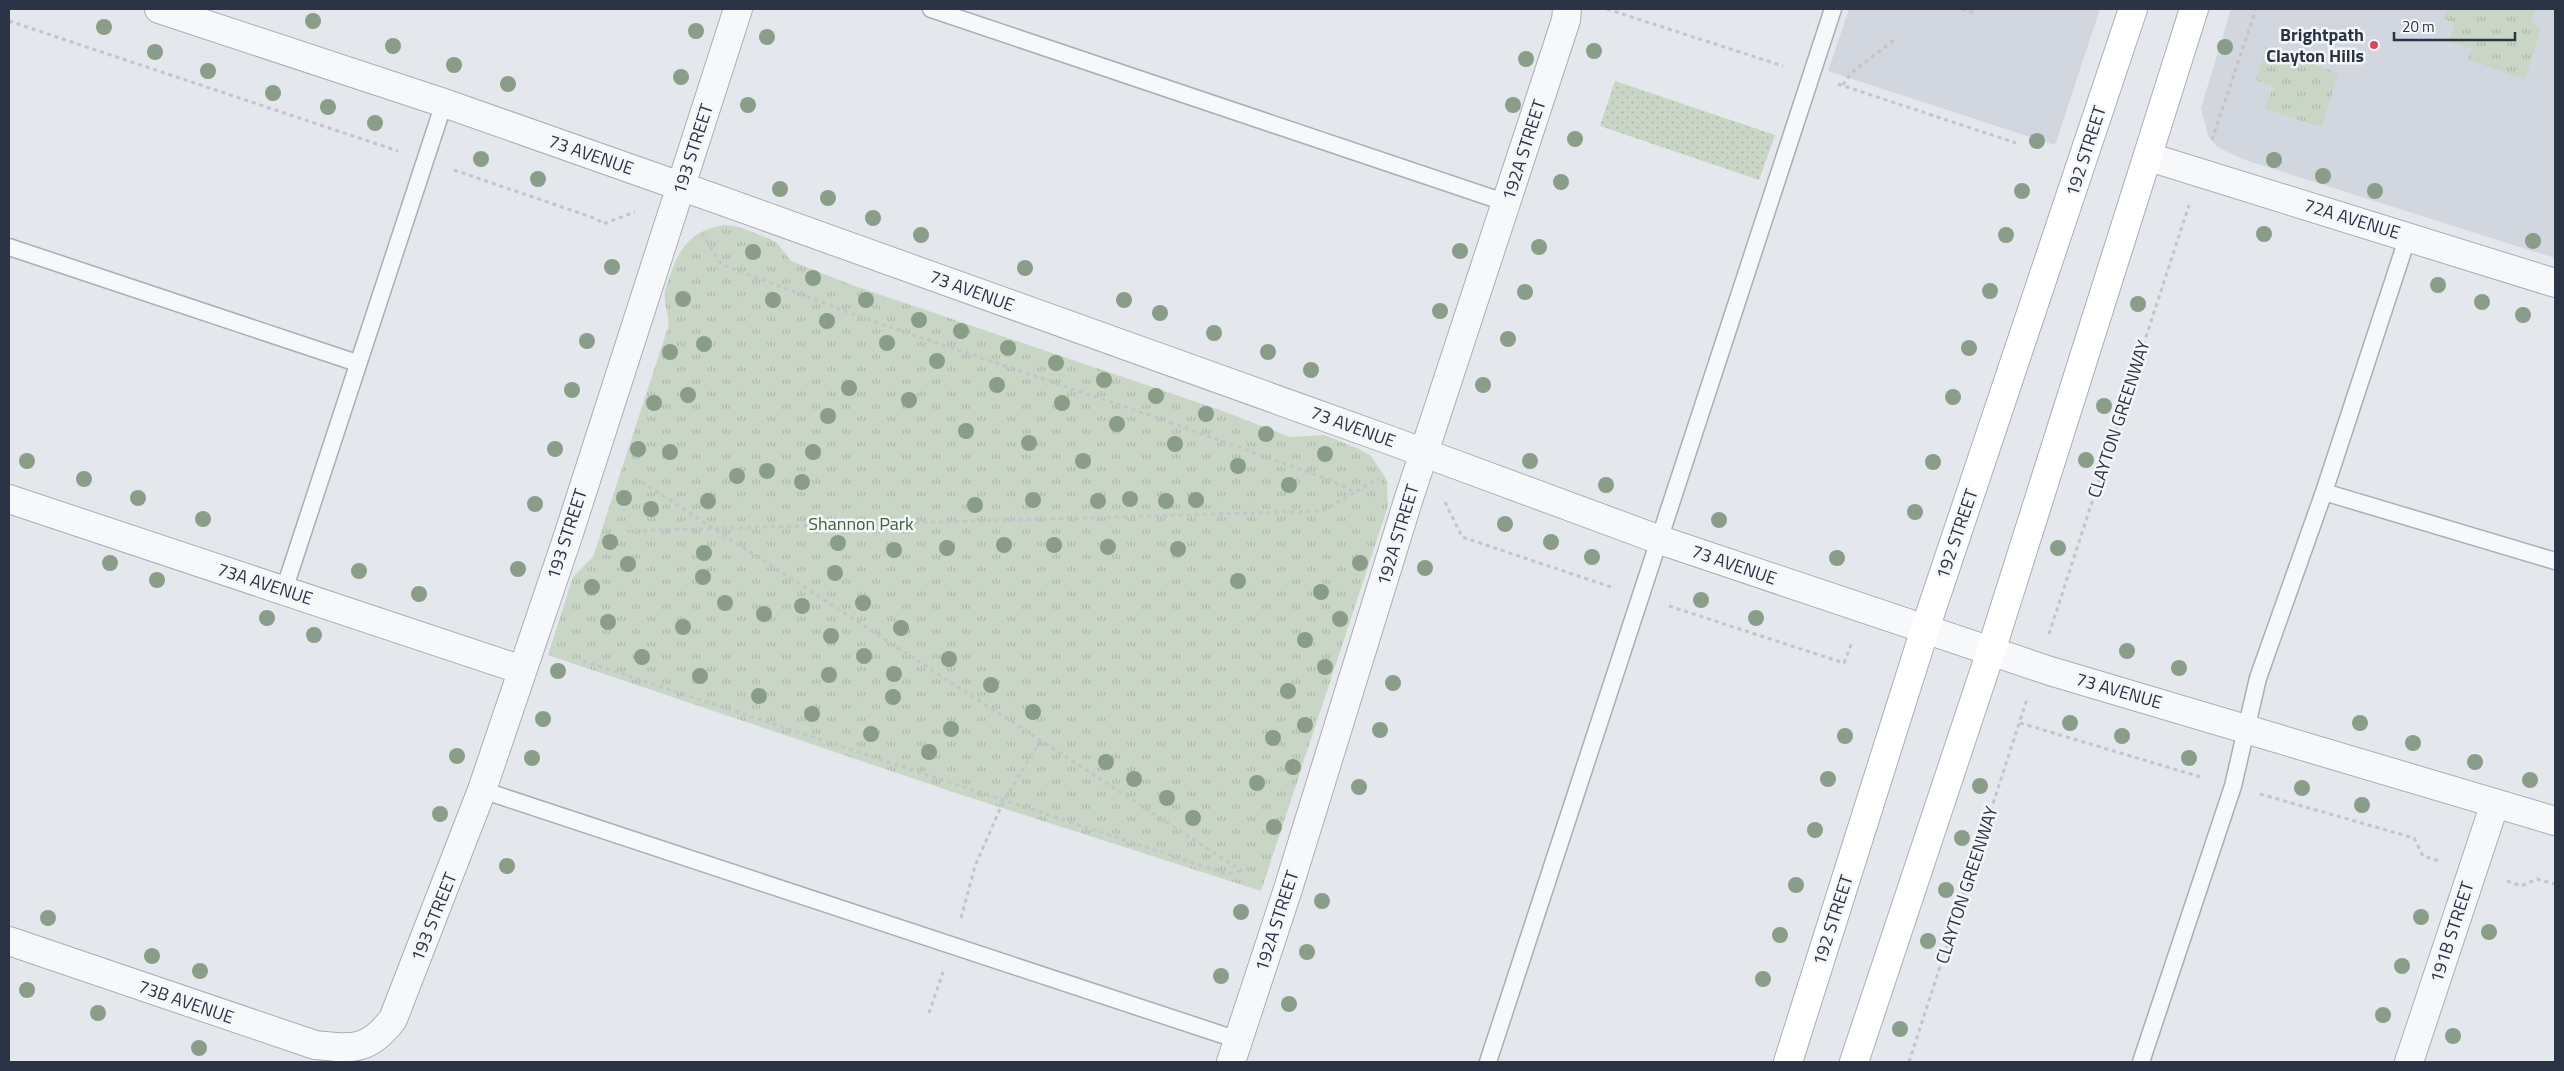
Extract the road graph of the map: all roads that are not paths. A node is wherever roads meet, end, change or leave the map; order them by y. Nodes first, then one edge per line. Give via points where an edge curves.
1 (160, 9) edge
2 (738, 9) edge
3 (931, 9) edge
4 (1566, 9) edge
5 (1832, 9) edge
6 (2132, 9) edge
7 (2194, 9) edge
8 (444, 103) junction
9 (2149, 157) junction
10 (681, 186) junction
11 (1507, 204) junction
12 (2408, 236) junction
13 (9, 247) edge
14 (2555, 282) edge
15 (357, 363) junction
16 (1424, 453) junction
17 (2324, 492) junction
18 (9, 498) edge
19 (1660, 540) junction
20 (2555, 561) edge
21 (284, 590) junction
22 (1925, 629) junction
23 (1991, 651) junction
24 (522, 670) junction
25 (2247, 728) junction
26 (482, 790) junction
27 (2495, 803) junction
28 (2555, 821) edge
29 (9, 941) edge
30 (366, 1045) joint
31 (1234, 1051) edge
32 (1488, 1062) edge
33 (1788, 1062) edge
34 (1854, 1062) edge
35 (2140, 1062) edge
36 (2409, 1062) edge

1 - 8 street, 73 AVENUE
2 - 10 street, 193 STREET
3 - 11 lane
4 - 11 street, 192A STREET via 1566,20
5 - 19 lane
6 - 22 main road, 192 STREET
7 - 9 main road
8 - 10 street, 73 AVENUE
8 - 15 lane
9 - 12 street, 72A AVENUE
9 - 23 main road
10 - 16 street, 73 AVENUE
10 - 24 street, 193 STREET
11 - 16 street, 192A STREET
12 - 14 street, 72A AVENUE
12 - 17 lane
13 - 15 lane
15 - 21 lane
16 - 19 street, 73 AVENUE
16 - 31 street, 192A STREET
17 - 20 lane
17 - 25 lane via 2258,678
18 - 21 street, 73A AVENUE
19 - 22 street, 73 AVENUE
19 - 32 lane
21 - 24 street, 73A AVENUE
22 - 23 street, 73 AVENUE
22 - 33 main road, 192 STREET
23 - 25 street, 73 AVENUE
23 - 34 main road
24 - 26 street, 193 STREET
25 - 27 street, 73 AVENUE
25 - 35 lane via 2233,786
26 - 30 street, 193 STREET via 393,1019
26 - 31 lane
27 - 28 street, 73 AVENUE
27 - 36 street, 191B STREET
29 - 30 street, 73B AVENUE via 303,1042 330,1047

